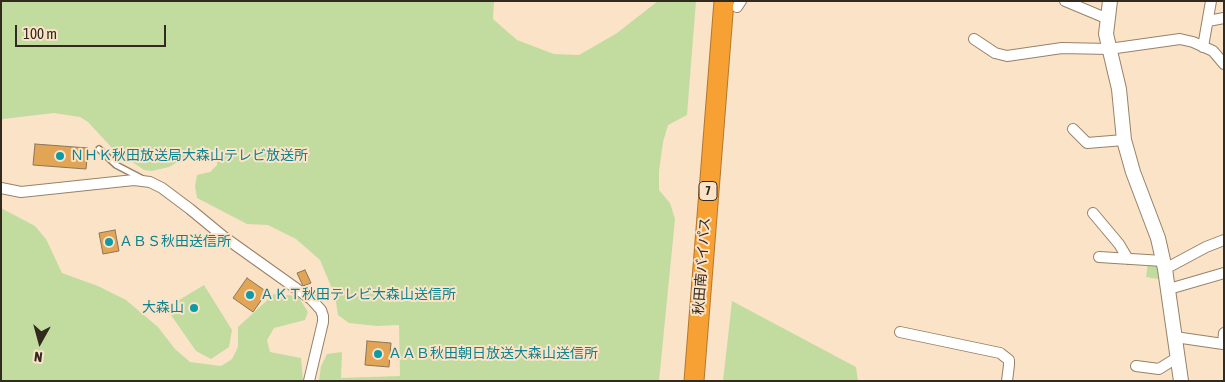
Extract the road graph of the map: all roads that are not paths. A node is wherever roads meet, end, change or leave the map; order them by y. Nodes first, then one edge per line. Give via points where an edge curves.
1 (1065, 1) edge
2 (1110, 1) edge
3 (1211, 1) edge
4 (734, 3) edge
5 (1108, 18) junction
6 (1224, 18) edge
7 (1208, 21) junction
8 (974, 39) dead end
9 (1203, 47) junction
10 (1109, 49) junction
11 (1224, 64) edge
12 (1073, 129) dead end
13 (1124, 140) junction
14 (99, 149) dead end
15 (150, 182) junction
16 (1, 188) edge
17 (1093, 213) dead end
18 (1224, 240) edge
19 (1099, 257) dead end
20 (1128, 258) junction
21 (1164, 265) junction
22 (1224, 272) edge
23 (1169, 289) junction
24 (900, 332) dead end
25 (1175, 337) junction
26 (1223, 340) edge
27 (1178, 357) junction
28 (1136, 366) dead end
29 (309, 381) edge
30 (694, 381) edge
31 (1007, 381) edge
32 (1181, 381) edge

1 - 5 street
2 - 5 street
3 - 7 street
4 - 30 highway, 秋田南バイパス / 7
5 - 10 street via 1106,34
6 - 7 street
7 - 9 street
8 - 10 street via 1007,56 1062,48
9 - 10 street via 1180,39
9 - 11 street via 1213,51
10 - 13 street via 1119,89
12 - 13 street via 1087,143
13 - 21 street via 1158,238
14 - 15 lane via 116,165
15 - 16 street via 134,180 21,192
15 - 29 street via 190,208 321,310 323,319
17 - 20 street
18 - 21 street
19 - 20 street
20 - 21 street
21 - 23 street
22 - 23 street
23 - 25 street
24 - 31 street via 1000,353 1009,360
25 - 26 street
25 - 27 street
27 - 28 street via 1159,369
27 - 32 street

